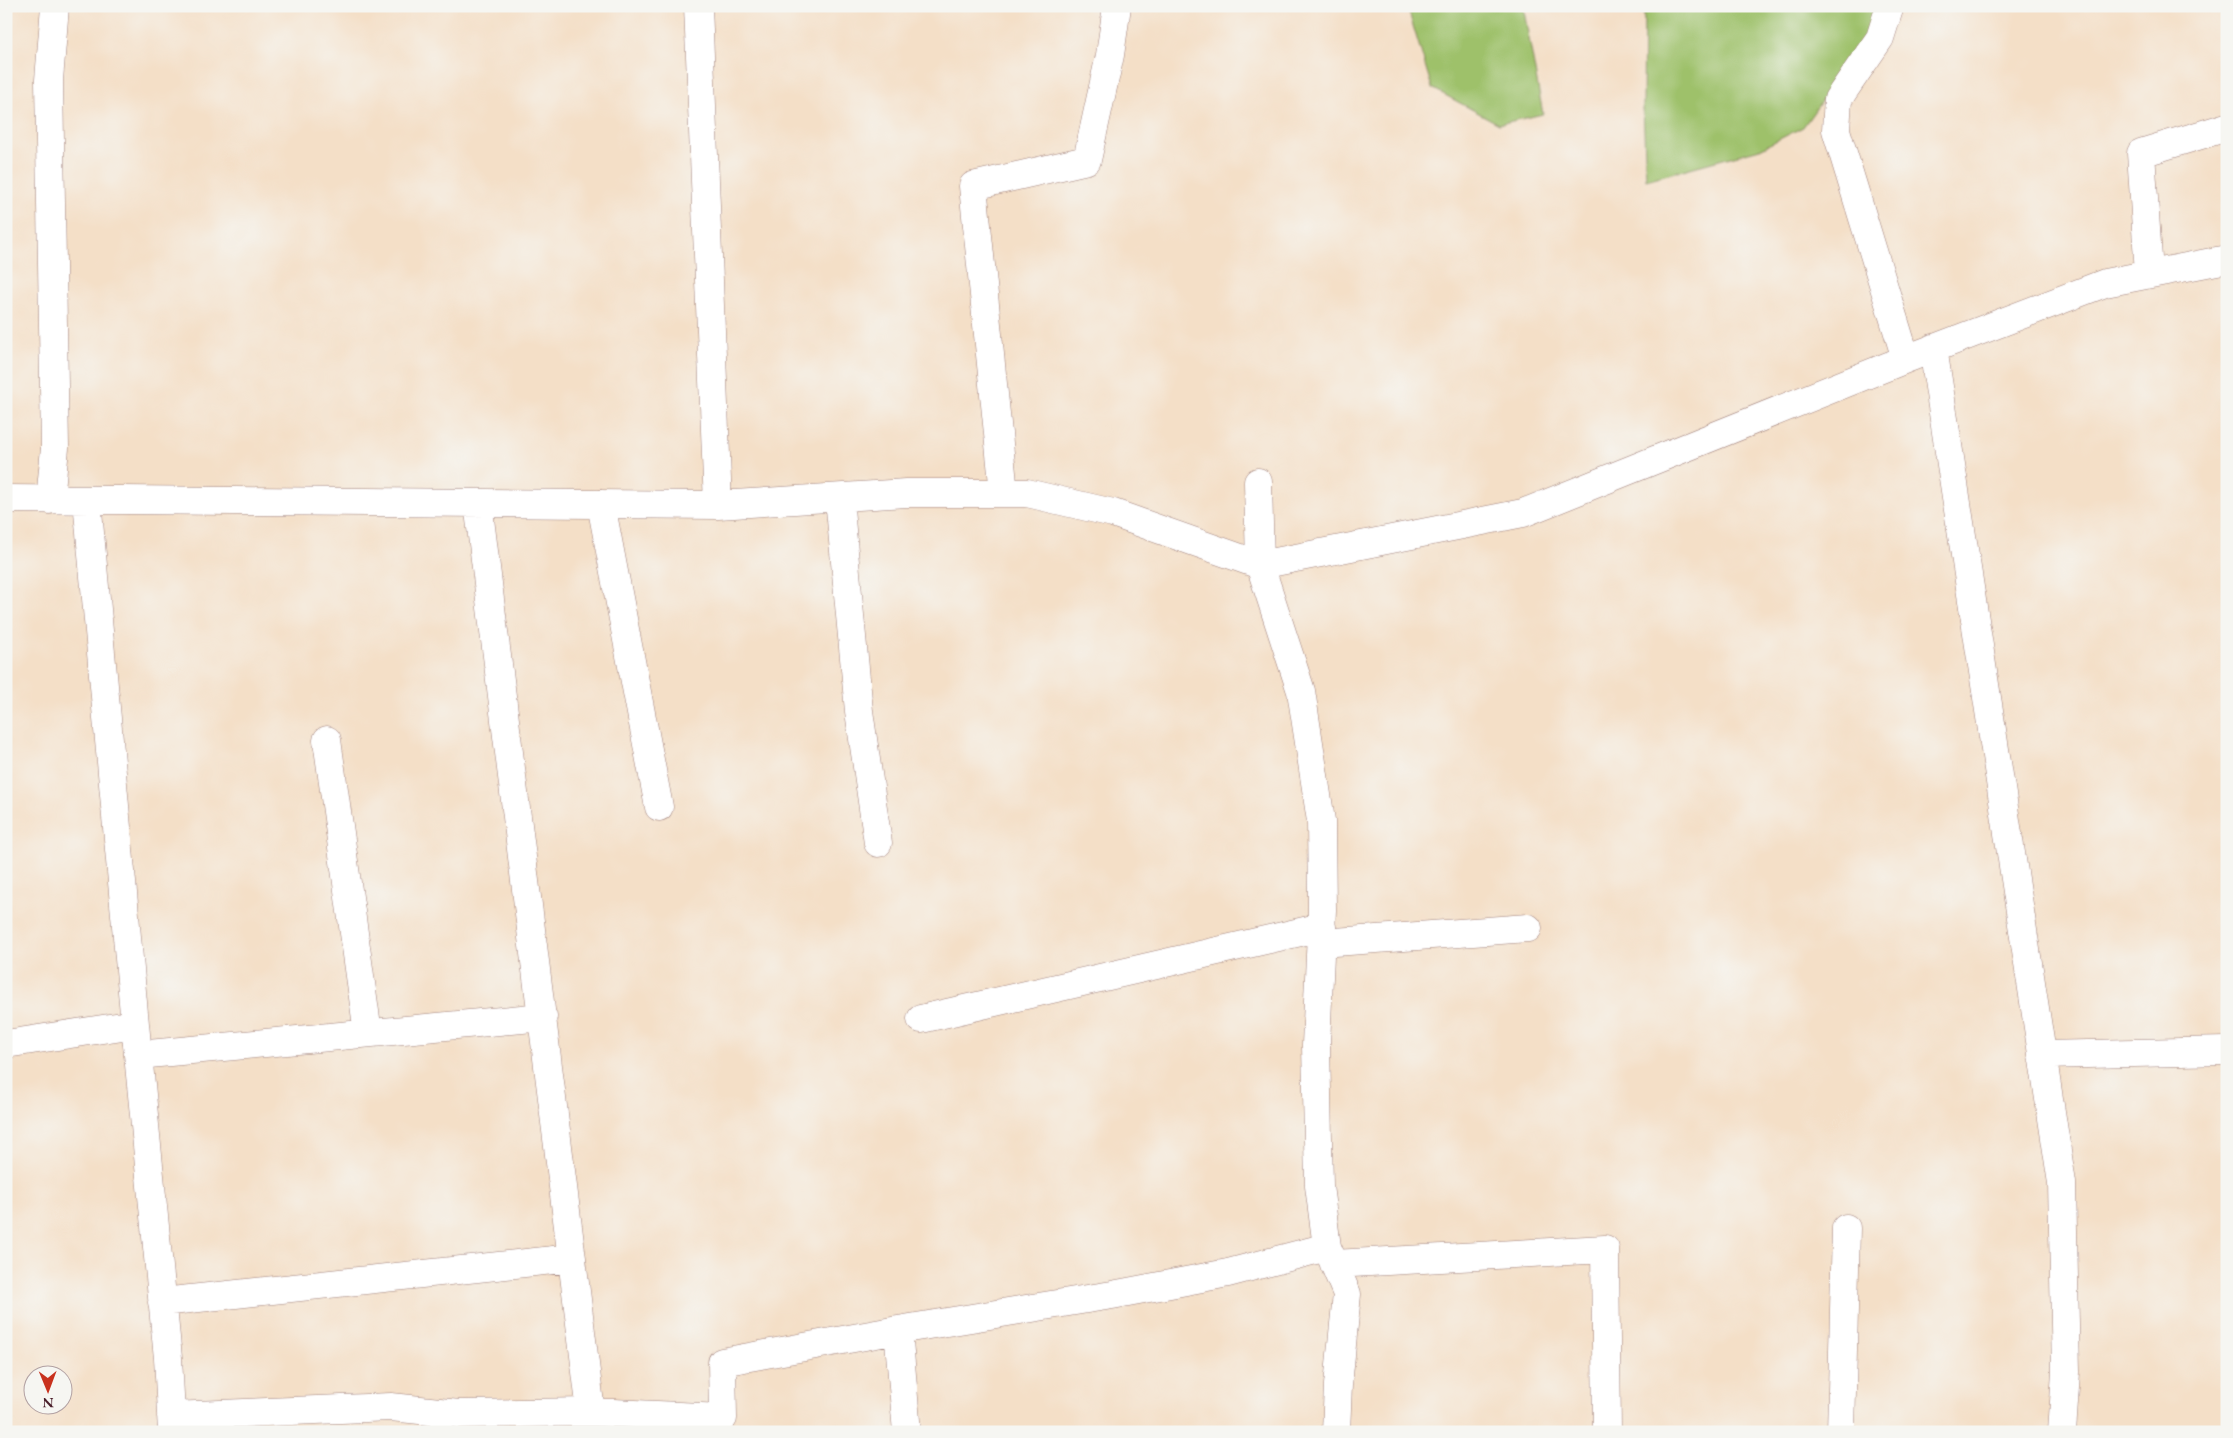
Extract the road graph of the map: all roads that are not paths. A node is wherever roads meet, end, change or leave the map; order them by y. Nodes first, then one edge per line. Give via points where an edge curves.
1 (55, 6) edge
2 (698, 6) edge
3 (1117, 6) edge
4 (1890, 6) edge
5 (2227, 127) edge
6 (2227, 259) edge
7 (2149, 274) junction
8 (1932, 348) junction
9 (1906, 359) junction
10 (1258, 482) dead end
11 (1004, 493) junction
12 (839, 498) junction
13 (6, 499) edge
14 (50, 500) junction
15 (86, 500) junction
16 (478, 504) junction
17 (601, 504) junction
18 (718, 505) junction
19 (1260, 565) junction
20 (328, 740) dead end
21 (659, 807) dead end
22 (878, 843) dead end
23 (1528, 928) dead end
24 (1321, 935) junction
25 (543, 1017) junction
26 (921, 1018) dead end
27 (135, 1024) junction
28 (368, 1034) junction
29 (6, 1044) edge
30 (2227, 1051) edge
31 (2042, 1054) junction
32 (138, 1055) junction
33 (1846, 1228) dead end
34 (1330, 1256) junction
35 (572, 1258) junction
36 (162, 1302) junction
37 (898, 1330) junction
38 (591, 1412) junction
39 (172, 1424) edge
40 (907, 1432) edge
41 (1336, 1432) edge
42 (1607, 1432) edge
43 (1841, 1432) edge
44 (2062, 1432) edge

1 - 14 street via 49,80 54,448
2 - 18 street
3 - 11 street via 1087,160 973,186
4 - 9 street via 1880,38 1838,99 1836,130
5 - 7 street via 2141,153
6 - 7 street
7 - 8 street via 2105,282
8 - 9 street
8 - 31 street
9 - 19 street via 1523,513
10 - 19 street
11 - 12 street via 906,493
11 - 19 street via 1027,493 1112,513
12 - 18 street
12 - 22 street via 859,711
13 - 14 street
14 - 15 street
15 - 16 street
15 - 27 street
16 - 17 street
16 - 25 street
17 - 18 street
17 - 21 street
19 - 24 street via 1301,691 1321,821
20 - 28 street
23 - 24 street
24 - 26 street
24 - 34 street via 1316,1045 1318,1177
25 - 28 street
25 - 35 street
27 - 29 street
27 - 32 street
28 - 32 street
30 - 31 street
31 - 44 street via 2062,1183 2066,1372
32 - 36 street
33 - 43 street
34 - 37 street
34 - 41 street via 1347,1294
34 - 42 street via 1605,1249
35 - 36 street
35 - 38 street
36 - 39 street
37 - 38 street via 722,1362 723,1418
37 - 40 street
38 - 39 street via 459,1414 391,1407

